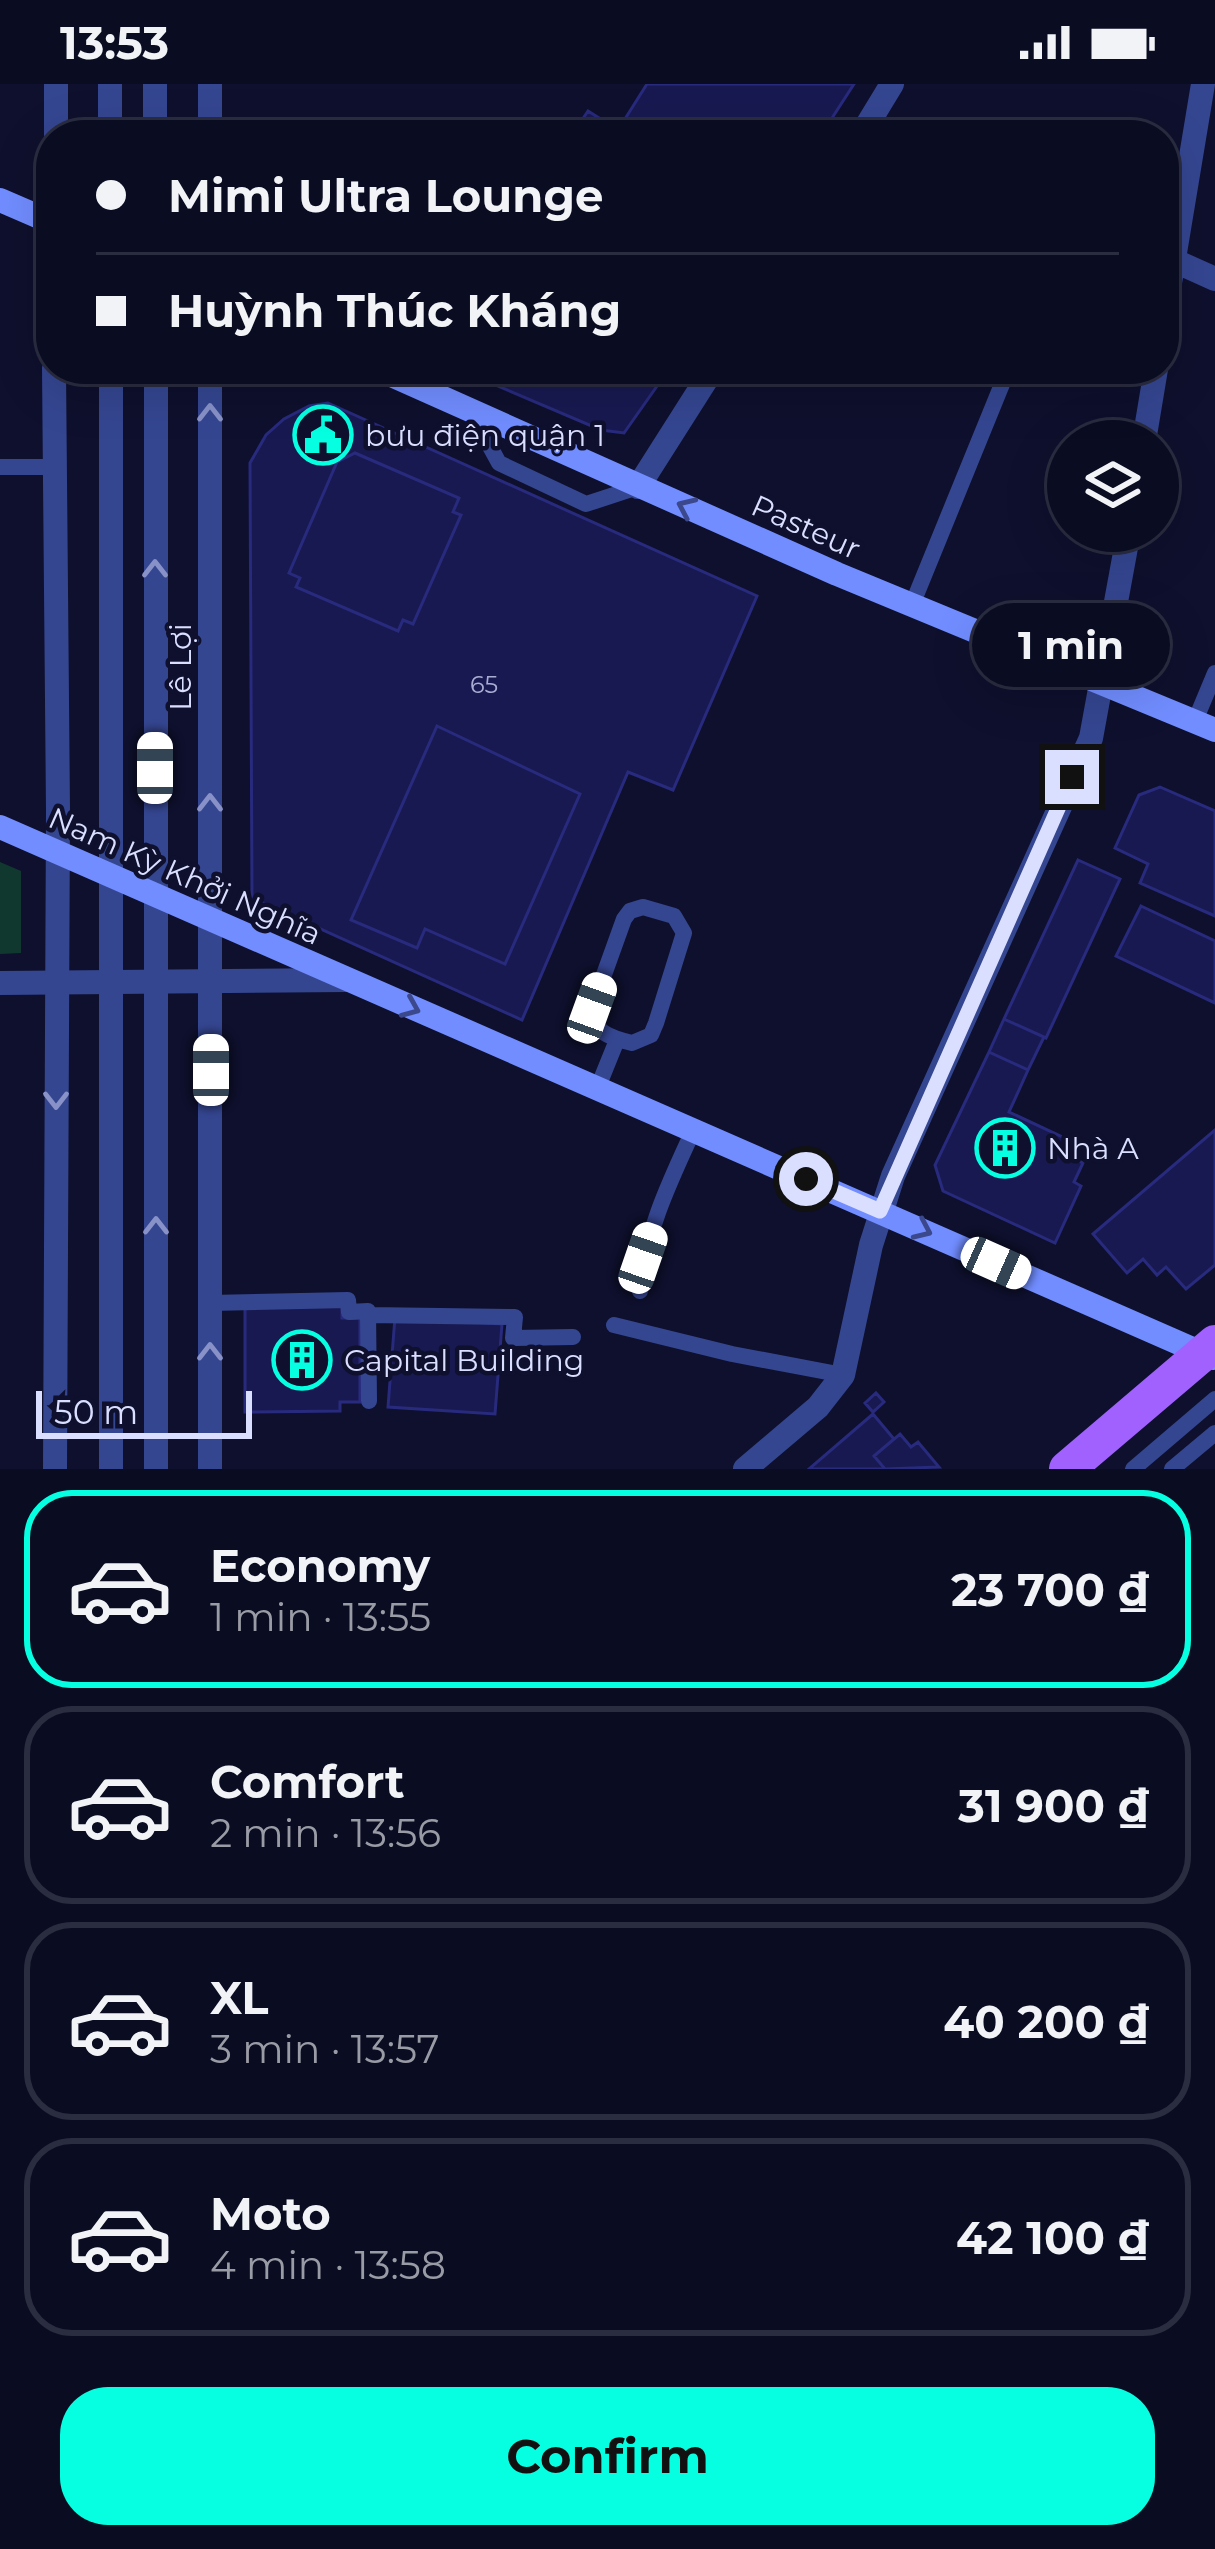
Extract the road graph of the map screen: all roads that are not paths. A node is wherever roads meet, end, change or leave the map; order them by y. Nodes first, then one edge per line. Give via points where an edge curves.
1 (56, 84) edge
2 (110, 84) edge
3 (155, 84) edge
4 (210, 84) edge
5 (892, 84) edge
6 (1203, 84) edge
7 (56, 120) edge
8 (110, 120) edge
9 (155, 120) edge
10 (210, 120) edge
11 (870, 120) edge
12 (0, 200) edge
13 (1179, 208) edge
14 (36, 216) edge
15 (1179, 263) edge
16 (1215, 279) edge
17 (54, 384) edge
18 (111, 384) edge
19 (156, 384) edge
20 (210, 384) edge
21 (412, 384) edge
22 (703, 384) edge
23 (1002, 384) edge
24 (1154, 384) edge
25 (470, 410) junction
26 (1148, 420) edge
27 (0, 467) edge
28 (53, 467) junction
29 (638, 487) junction
30 (1126, 552) edge
31 (912, 605) junction
32 (1215, 673) edge
33 (1104, 681) junction
34 (1205, 726) edge
35 (0, 827) edge
36 (57, 853) junction
37 (111, 877) junction
38 (155, 896) junction
39 (211, 920) junction
40 (211, 980) junction
41 (346, 980) junction
42 (156, 981) junction
43 (0, 983) edge
44 (57, 983) junction
45 (112, 983) junction
46 (617, 1040) junction
47 (598, 1088) junction
48 (693, 1131) junction
49 (880, 1211) junction
50 (640, 1291) dead end
51 (211, 1303) junction
52 (369, 1316) junction
53 (614, 1325) dead end
54 (574, 1337) dead end
55 (1212, 1351) edge
56 (843, 1375) junction
57 (1215, 1399) edge
58 (369, 1401) dead end
59 (1215, 1433) edge
60 (55, 1469) edge
61 (111, 1469) edge
62 (156, 1469) edge
63 (210, 1469) edge
64 (745, 1469) edge
65 (1067, 1469) edge
66 (1133, 1469) edge
67 (1172, 1469) edge

1 - 7 street
2 - 8 street
3 - 9 street
4 - 10 street
5 - 11 street
6 - 13 street
12 - 14 main road
15 - 16 street
17 - 28 street
18 - 37 street
38 -> 19 street, Lê Lợi
39 -> 20 street, Lê Lợi
21 - 25 main road, Pasteur
22 - 29 street
23 - 31 lane
24 - 26 street
25 - 29 main road, Pasteur
25 - 29 lane via 499,463 586,504
27 - 28 lane
28 - 36 street
31 -> 29 main road, Pasteur
30 - 33 street
31 - 33 main road, Pasteur
32 - 34 lane
33 - 34 main road, Pasteur
33 - 49 street via 1090,737
35 - 36 main road, Nam Kỳ Khởi Nghĩa
36 - 37 main road, Nam Kỳ Khởi Nghĩa
36 - 44 street
37 - 38 main road, Nam Kỳ Khởi Nghĩa
37 - 45 street
38 - 39 main road, Nam Kỳ Khởi Nghĩa
38 - 42 street, Lê Lợi
39 - 40 street, Lê Lợi
39 - 41 main road, Nam Kỳ Khởi Nghĩa
40 - 41 street, Nam Kỳ Khởi Nghĩa
40 - 42 street, Nam Kỳ Khởi Nghĩa
40 - 51 street, Lê Lợi
41 -> 47 main road, Nam Kỳ Khởi Nghĩa
42 - 45 street, Nam Kỳ Khởi Nghĩa
62 -> 42 street, Lê Lợi
43 - 44 street, Nam Kỳ Khởi Nghĩa
44 - 45 street, Nam Kỳ Khởi Nghĩa
44 -> 60 street
45 - 61 street
46 - 46 lane via 601,1032 592,1008 624,919 630,910 656,909 674,916 684,933 651,1035
46 - 47 lane
47 - 48 main road, Nam Kỳ Khởi Nghĩa
48 - 49 main road, Nam Kỳ Khởi Nghĩa
48 - 50 lane via 657,1215
49 -> 55 main road, Nam Kỳ Khởi Nghĩa
49 - 56 street
51 - 52 lane via 348,1300 350,1312
63 -> 51 street, Lê Lợi
52 - 54 lane via 515,1317 513,1338
52 - 58 lane
53 - 56 lane
55 - 65 main road
56 - 64 street
57 - 66 lane
59 - 67 lane

